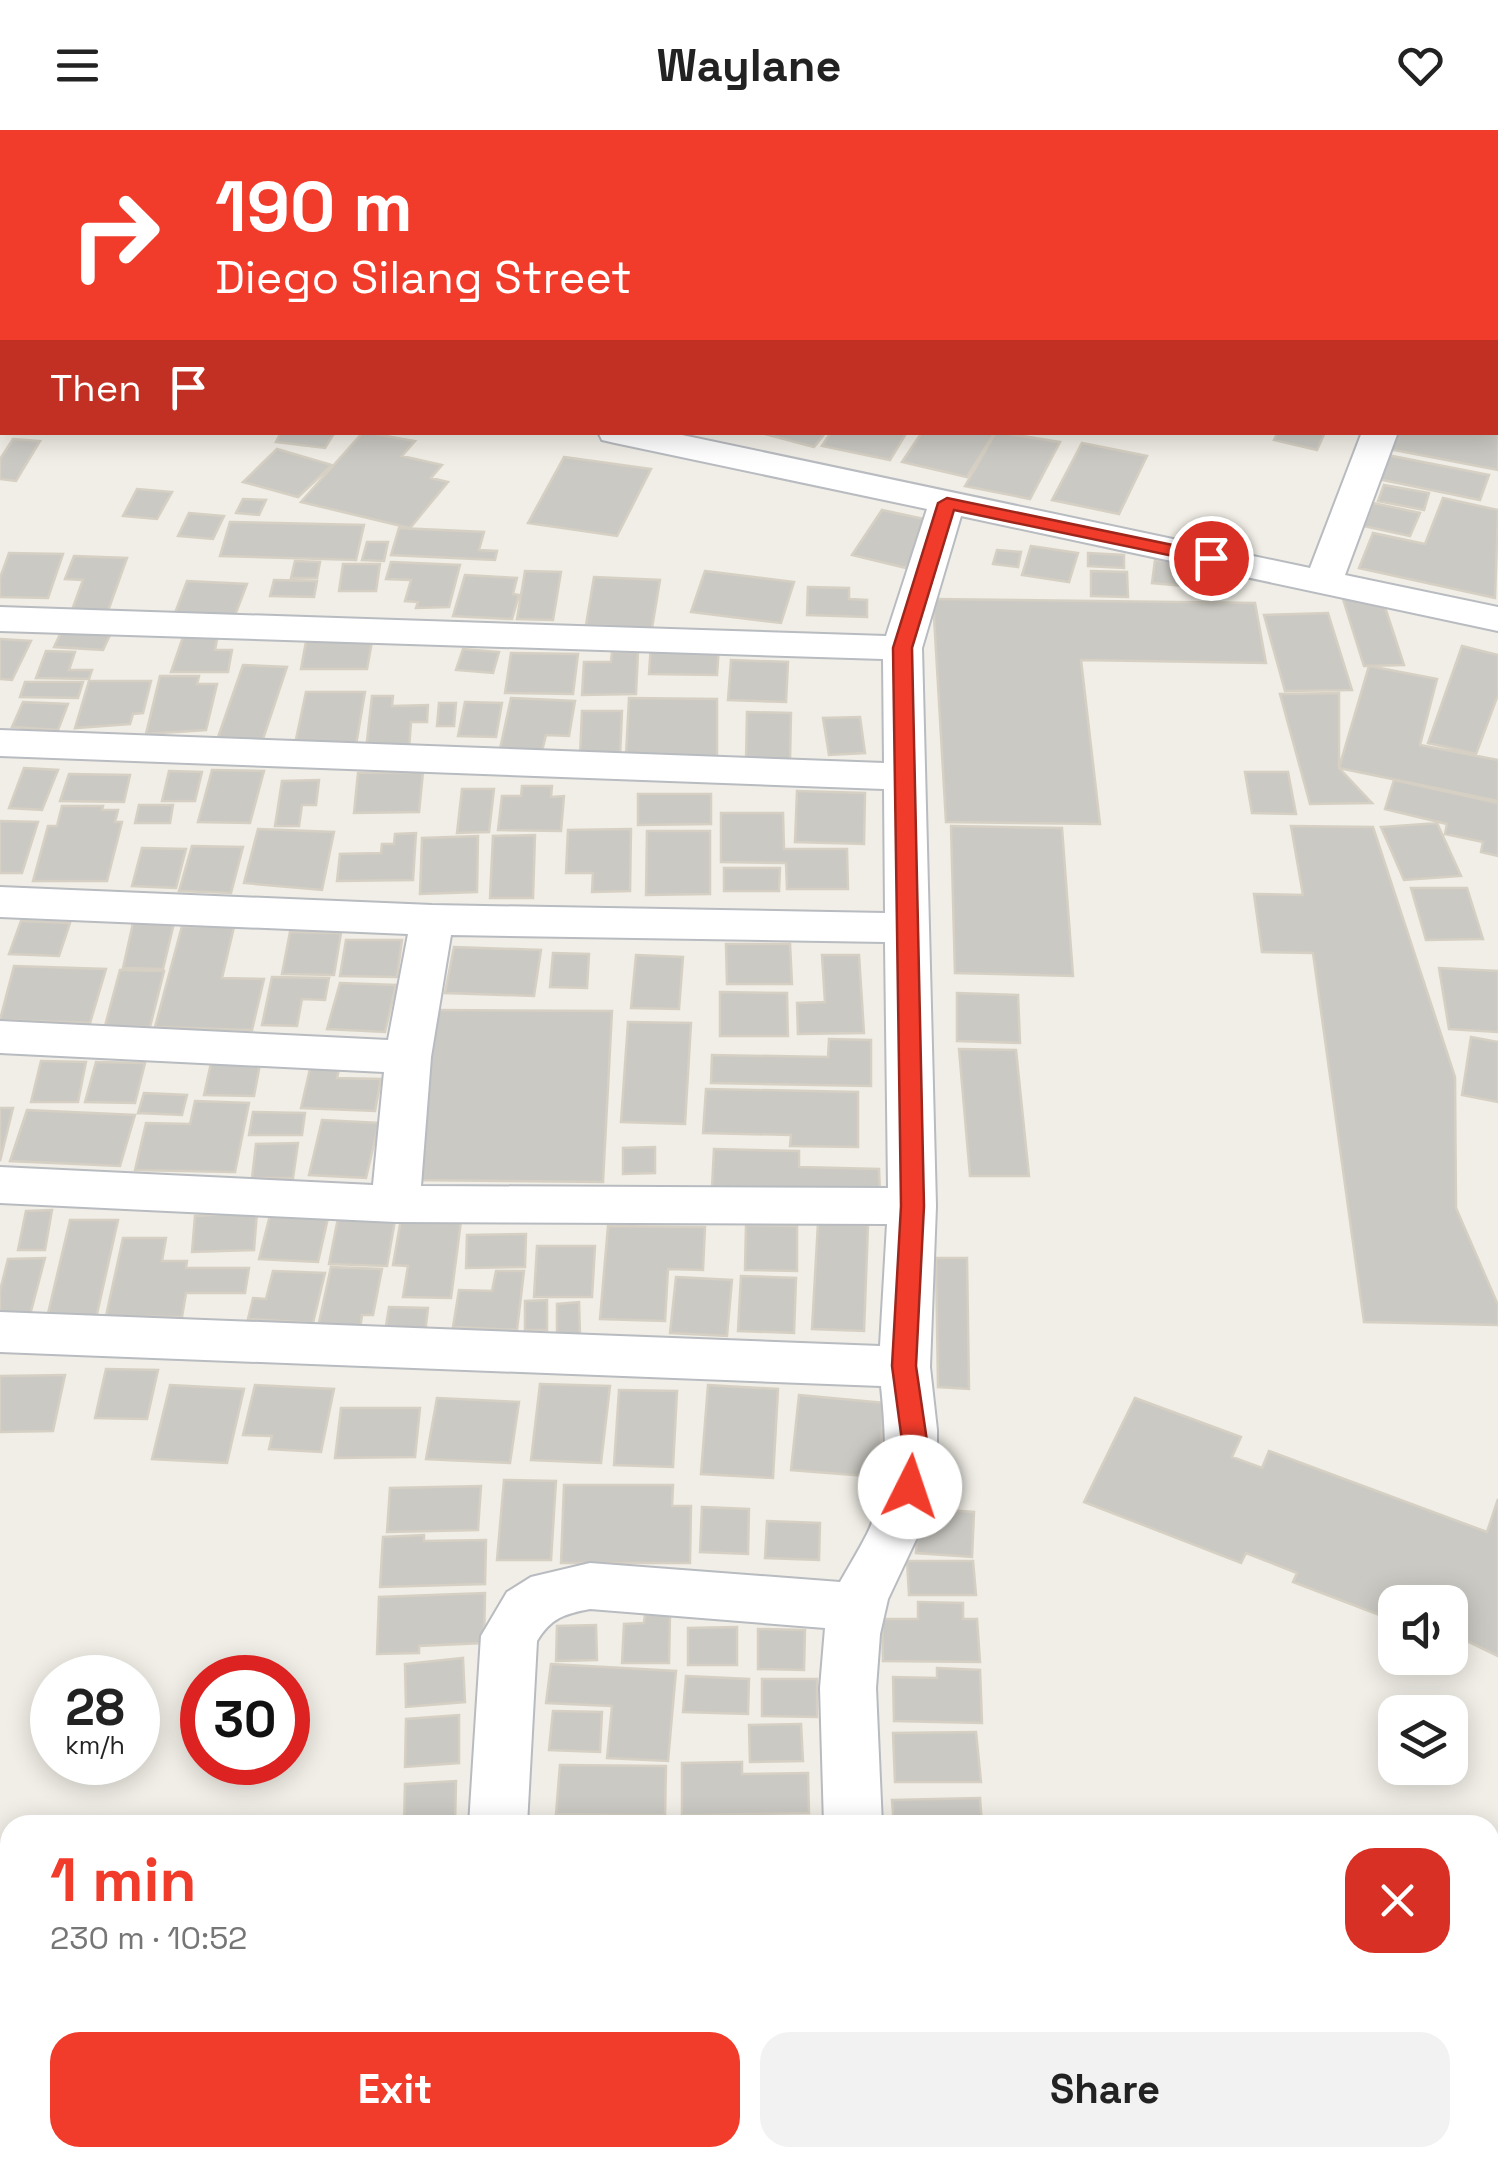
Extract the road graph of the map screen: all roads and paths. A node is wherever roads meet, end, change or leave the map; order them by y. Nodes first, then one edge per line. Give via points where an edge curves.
1 (629, 435) edge
2 (1379, 435) edge
3 (947, 503) junction
4 (1324, 582) junction
5 (0, 619) edge
6 (1498, 619) edge
7 (902, 648) junction
8 (0, 743) edge
9 (904, 777) junction
10 (0, 902) edge
11 (432, 920) junction
12 (910, 928) junction
13 (0, 1037) edge
14 (408, 1057) junction
15 (0, 1185) edge
16 (395, 1204) junction
17 (912, 1206) junction
18 (0, 1332) edge
19 (904, 1366) junction
20 (857, 1607) junction
21 (499, 1815) edge
22 (853, 1815) edge

1 - 3 street
2 - 4 street
3 - 4 street
3 - 7 street
4 - 6 street
5 - 7 street
7 - 9 street
8 - 9 street
9 - 12 street
10 - 11 street
11 - 12 street
11 - 14 street
12 - 17 street
13 - 14 street
14 - 16 street
15 - 16 street
16 - 17 street
17 - 19 street
18 - 19 street
19 - 20 street via 914,1441 910,1487 895,1534
20 - 21 street via 590,1586 550,1593 528,1609 510,1636
20 - 22 street via 851,1649

